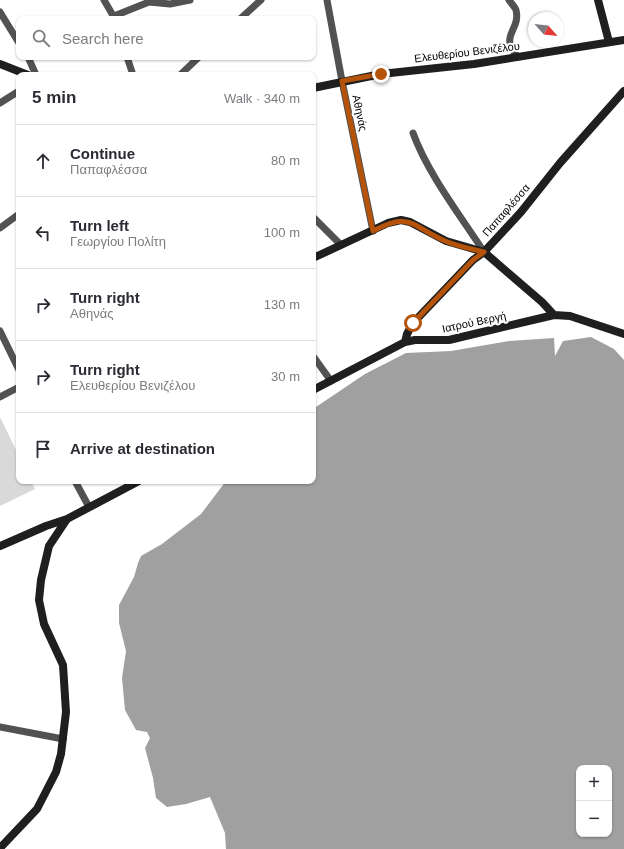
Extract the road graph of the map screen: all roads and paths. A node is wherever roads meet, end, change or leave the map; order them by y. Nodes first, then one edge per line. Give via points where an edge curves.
1 (105, 0) edge
2 (190, 0) edge
3 (261, 0) edge
4 (327, 0) edge
5 (509, 0) edge
6 (598, 0) edge
7 (0, 12) edge
8 (114, 16) edge
9 (117, 16) edge
10 (243, 16) edge
11 (16, 38) edge
12 (624, 40) edge
13 (609, 42) junction
14 (518, 57) junction
15 (29, 60) edge
16 (129, 60) edge
17 (196, 60) edge
18 (0, 64) edge
19 (20, 72) edge
20 (35, 72) edge
21 (132, 72) edge
22 (183, 72) edge
23 (342, 81) junction
24 (316, 87) edge
25 (624, 91) edge
26 (16, 93) edge
27 (0, 103) edge
28 (413, 133) dead end
29 (16, 216) edge
30 (316, 219) edge
31 (0, 228) edge
32 (373, 231) junction
33 (341, 245) junction
34 (484, 252) junction
35 (316, 257) edge
36 (554, 315) junction
37 (0, 331) edge
38 (624, 334) edge
39 (405, 342) junction
40 (316, 360) edge
41 (16, 364) edge
42 (332, 381) junction
43 (16, 388) edge
44 (316, 389) edge
45 (0, 396) edge
46 (78, 484) edge
47 (133, 484) edge
48 (89, 507) junction
49 (67, 519) junction
50 (0, 546) edge
51 (0, 728) edge
52 (63, 739) junction
53 (0, 848) edge

1 - 8 street
2 - 9 street via 170,4 149,2
3 - 10 street
4 - 23 street, Αθηνάς
5 - 14 street via 516,9 516,21 511,32 510,44
6 - 13 main road
7 - 11 street
12 - 13 main road, Ελευθερίου Βενιζέλου
13 - 14 main road, Ελευθερίου Βενιζέλου
14 - 23 main road, Ελευθερίου Βενιζέλου
15 - 20 street
16 - 21 street
17 - 22 street
18 - 19 main road
23 - 24 main road, Ελευθερίου Βενιζέλου
23 - 32 street, Αθηνάς
25 - 34 main road, Παπαφλέσσα
26 - 27 street
28 - 34 street via 419,149
29 - 31 street
30 - 33 street
32 - 33 main road
32 - 34 main road via 401,220 446,241
33 - 35 main road
34 - 36 main road
34 - 39 main road, Παπαφλέσσα via 473,260 413,323
36 - 38 main road, Ιατρού Βεργή via 570,316
36 - 39 main road, Ιατρού Βεργή via 449,340
37 - 41 street
39 - 42 main road, Ιατρού Βεργή
40 - 42 street
42 - 44 main road, Ιατρού Βεργή
43 - 45 street
46 - 48 street
47 - 48 main road
48 - 49 main road
49 - 50 main road
49 - 52 main road via 50,546 41,580 39,600 44,624 63,665 66,712
51 - 52 street
52 - 53 main road via 56,772 37,809

